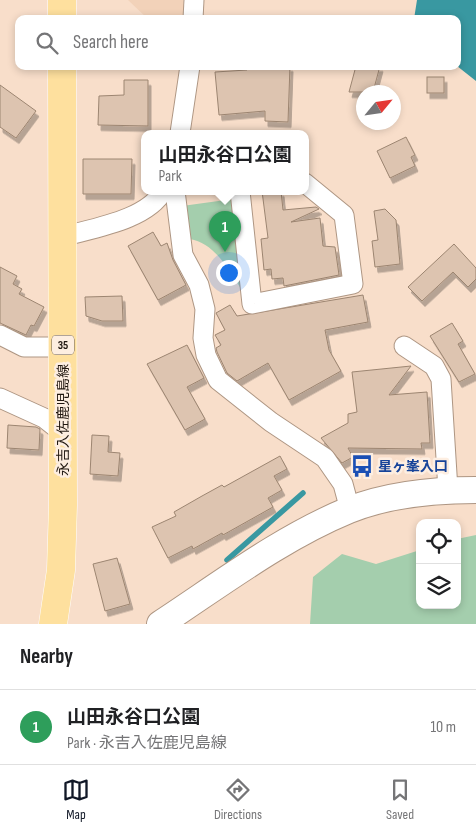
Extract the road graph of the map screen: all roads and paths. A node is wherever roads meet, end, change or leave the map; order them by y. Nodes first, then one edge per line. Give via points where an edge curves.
1 (62, 0) edge
2 (194, 0) edge
3 (62, 15) edge
4 (193, 15) edge
5 (62, 70) edge
6 (189, 70) edge
7 (180, 130) edge
8 (309, 186) edge
9 (160, 195) edge
10 (176, 195) edge
11 (240, 195) edge
12 (62, 237) junction
13 (0, 335) edge
14 (404, 346) dead end
15 (63, 347) junction
16 (0, 398) edge
17 (63, 433) junction
18 (467, 488) edge
19 (350, 510) junction
20 (53, 624) edge
21 (160, 624) edge

1 - 3 main road
2 - 4 street
5 - 12 main road, 永吉入佐鹿児島線 / 35
6 - 7 street
8 - 11 street via 344,215 353,284 252,304
9 - 12 street via 142,213
10 - 19 street via 183,255 199,285 205,310 203,338 206,355 218,380 271,422 325,458 343,484
12 - 15 main road, 永吉入佐鹿児島線 / 35
13 - 15 street via 24,347
14 - 18 street via 434,366 441,379
15 - 17 main road, 永吉入佐鹿児島線 / 35
16 - 17 street via 44,418
17 - 20 main road, 永吉入佐鹿児島線 / 35 via 61,570
18 - 19 street via 413,493
19 - 21 street via 285,541

